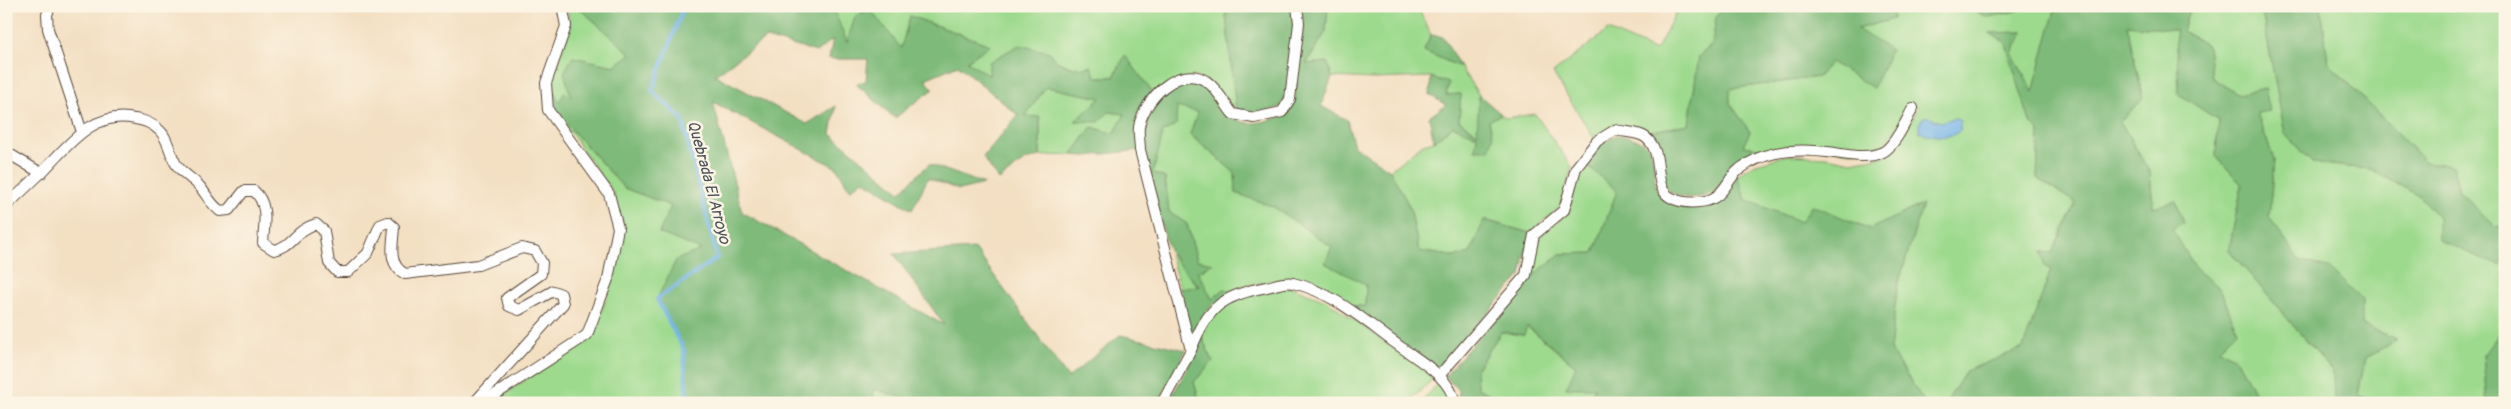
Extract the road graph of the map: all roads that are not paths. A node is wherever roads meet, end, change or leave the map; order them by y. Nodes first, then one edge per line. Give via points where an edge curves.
1 (50, 6) edge
2 (562, 6) edge
3 (1297, 6) edge
4 (1913, 108) dead end
5 (82, 132) junction
6 (6, 152) edge
7 (41, 173) junction
8 (6, 206) edge
9 (1191, 350) junction
10 (1439, 376) junction
11 (474, 403) edge
12 (482, 403) edge
13 (1162, 403) edge
14 (1455, 403) edge

1 - 5 street via 48,30
2 - 12 street via 566,26 546,83 548,110 609,194 618,228 608,279 586,335
3 - 9 street via 1299,23 1290,99 1282,112 1254,118 1233,114 1207,81 1193,76 1177,78 1162,89 1146,110 1139,127 1140,150
4 - 10 street via 1884,152 1851,157 1827,152 1787,151 1751,161 1734,172 1717,196 1705,201 1672,199 1664,192 1660,181 1656,148 1644,136 1615,130 1597,141 1576,168 1564,210 1534,235 1526,275
5 - 7 street
5 - 11 street via 107,118 124,116 160,130 176,165 200,187 212,205 220,211 229,210 244,191 254,190 261,197 264,209 264,243 274,250 283,249 304,227 316,224 324,231 329,263 337,272 348,272 368,253 380,225 388,222 394,227 392,260 396,269 405,274 478,265 522,248 535,251 542,263 540,274 507,298 509,306 519,310 553,291 561,294 563,304
6 - 7 street
7 - 8 street
9 - 10 street via 1201,325 1217,306 1245,291 1292,282 1329,296
9 - 13 street
10 - 14 street via 1453,392

